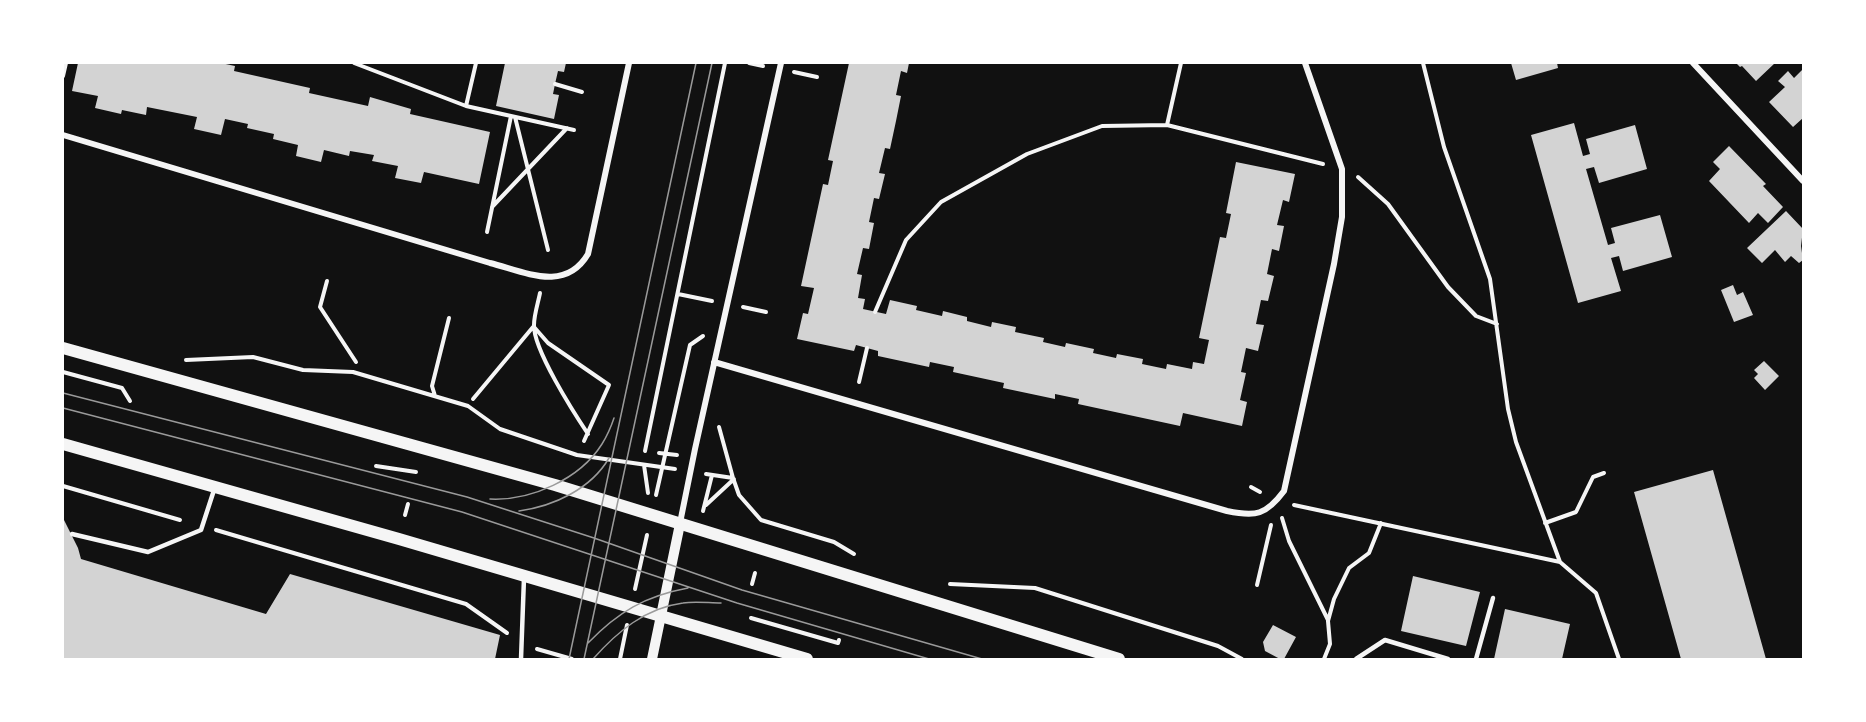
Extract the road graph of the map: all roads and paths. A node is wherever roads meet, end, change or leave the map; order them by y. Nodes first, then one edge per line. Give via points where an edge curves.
1 (66, 63) edge
2 (354, 63) edge
3 (476, 63) edge
4 (629, 63) edge
5 (725, 63) edge
6 (749, 63) edge
7 (781, 63) edge
8 (1181, 63) edge
9 (1305, 63) edge
10 (1423, 63) edge
11 (1693, 63) edge
12 (767, 67) dead end
13 (792, 72) dead end
14 (63, 76) edge
15 (817, 78) dead end
16 (555, 84) dead end
17 (582, 92) dead end
18 (466, 106) junction
19 (513, 116) junction
20 (1167, 125) junction
21 (567, 128) junction
22 (574, 130) dead end
23 (63, 135) edge
24 (528, 169) junction
25 (1342, 169) junction
26 (1803, 181) edge
27 (492, 207) junction
28 (487, 232) dead end
29 (548, 250) dead end
30 (543, 277) junction
31 (327, 281) dead end
32 (678, 294) junction
33 (699, 298) dead end
34 (741, 307) dead end
35 (766, 312) dead end
36 (875, 312) dead end
37 (449, 318) dead end
38 (723, 322) junction
39 (1497, 324) junction
40 (534, 326) junction
41 (63, 348) edge
42 (867, 348) dead end
43 (181, 360) dead end
44 (356, 362) dead end
45 (714, 362) junction
46 (63, 372) edge
47 (859, 382) dead end
48 (435, 396) junction
49 (706, 398) junction
50 (473, 399) dead end
51 (129, 401) dead end
52 (588, 434) junction
53 (584, 441) dead end
54 (63, 444) edge
55 (645, 451) dead end
56 (418, 464) dead end
57 (644, 465) junction
58 (376, 466) dead end
59 (662, 467) junction
60 (1604, 473) dead end
61 (712, 475) dead end
62 (734, 479) junction
63 (63, 486) edge
64 (215, 487) junction
65 (647, 487) dead end
66 (1276, 501) junction
67 (408, 504) dead end
68 (1292, 504) dead end
69 (704, 506) dead end
70 (651, 514) junction
71 (405, 515) dead end
72 (1381, 523) junction
73 (1545, 523) junction
74 (680, 524) junction
75 (202, 526) junction
76 (72, 534) dead end
77 (834, 542) dead end
78 (1560, 562) junction
79 (755, 573) dead end
80 (524, 576) junction
81 (944, 583) dead end
82 (752, 584) dead end
83 (1257, 585) dead end
84 (1493, 598) dead end
85 (631, 607) junction
86 (662, 616) junction
87 (741, 616) dead end
88 (1328, 621) junction
89 (839, 640) dead end
90 (522, 644) junction
91 (521, 659) edge
92 (572, 659) edge
93 (620, 659) edge
94 (652, 659) edge
95 (807, 659) edge
96 (1119, 659) edge
97 (1242, 659) edge
98 (1324, 659) edge
99 (1356, 659) edge
100 (1448, 659) edge
101 (1476, 659) edge
102 (1619, 659) edge

1 - 14 path
2 - 18 path
3 - 18 path
4 - 30 street via 588,254 572,272
5 - 32 path
6 - 12 path
7 - 38 street
8 - 20 path
9 - 25 street
10 - 39 path via 1444,147 1490,279
11 - 26 street
13 - 15 path
16 - 17 path
18 - 19 path
19 - 21 path
19 - 24 path
19 - 27 path
20 - 25 path
20 - 36 path via 1102,126 1027,154 941,202 906,240
21 - 22 path
21 - 24 path
23 - 30 street
24 - 27 path
24 - 29 path
25 - 39 path via 1360,178 1388,204 1448,287 1476,316
25 - 66 street via 1342,217 1334,264 1284,491
27 - 28 path
30 - 40 path
31 - 44 path via 320,307
32 - 33 path
32 - 55 path
34 - 35 path
37 - 48 path via 432,386
38 - 45 street
38 - 59 path via 690,345
39 - 73 path via 1508,409
40 - 50 path
40 - 52 path via 565,398
40 - 52 path via 548,343 609,385
41 - 70 main road
42 - 47 path
43 - 48 path via 253,357 303,370 353,372
45 - 49 street
45 - 66 street via 1243,515 1255,515
46 - 51 path via 122,388
48 - 57 path via 468,406 501,429 577,455
49 - 62 path via 717,420
49 - 74 street
52 - 53 path
54 - 64 main road
56 - 58 path via 415,475
57 - 59 path
57 - 65 path
59 - 70 path
60 - 73 path via 1593,477 1576,512
61 - 62 path
62 - 69 path
62 - 77 path via 739,495 761,520
63 - 75 path
64 - 75 lane
64 - 80 main road
66 - 83 path
66 - 88 path via 1289,541
67 - 71 path
68 - 72 path
70 - 74 main road
70 - 85 path
72 - 78 path
72 - 88 path via 1369,553 1349,568
73 - 78 path
74 - 86 street
74 - 96 main road
75 - 76 lane via 201,530 148,552
75 - 90 path via 466,604
78 - 102 path via 1596,593
79 - 82 path
80 - 85 main road
80 - 90 lane
81 - 97 path via 1035,588 1218,646
84 - 101 lane
85 - 86 main road
85 - 93 path
86 - 94 street
86 - 95 main road
87 - 89 path via 838,644
88 - 98 path via 1330,644
90 - 91 lane
90 - 92 path
99 - 100 lane via 1384,640

